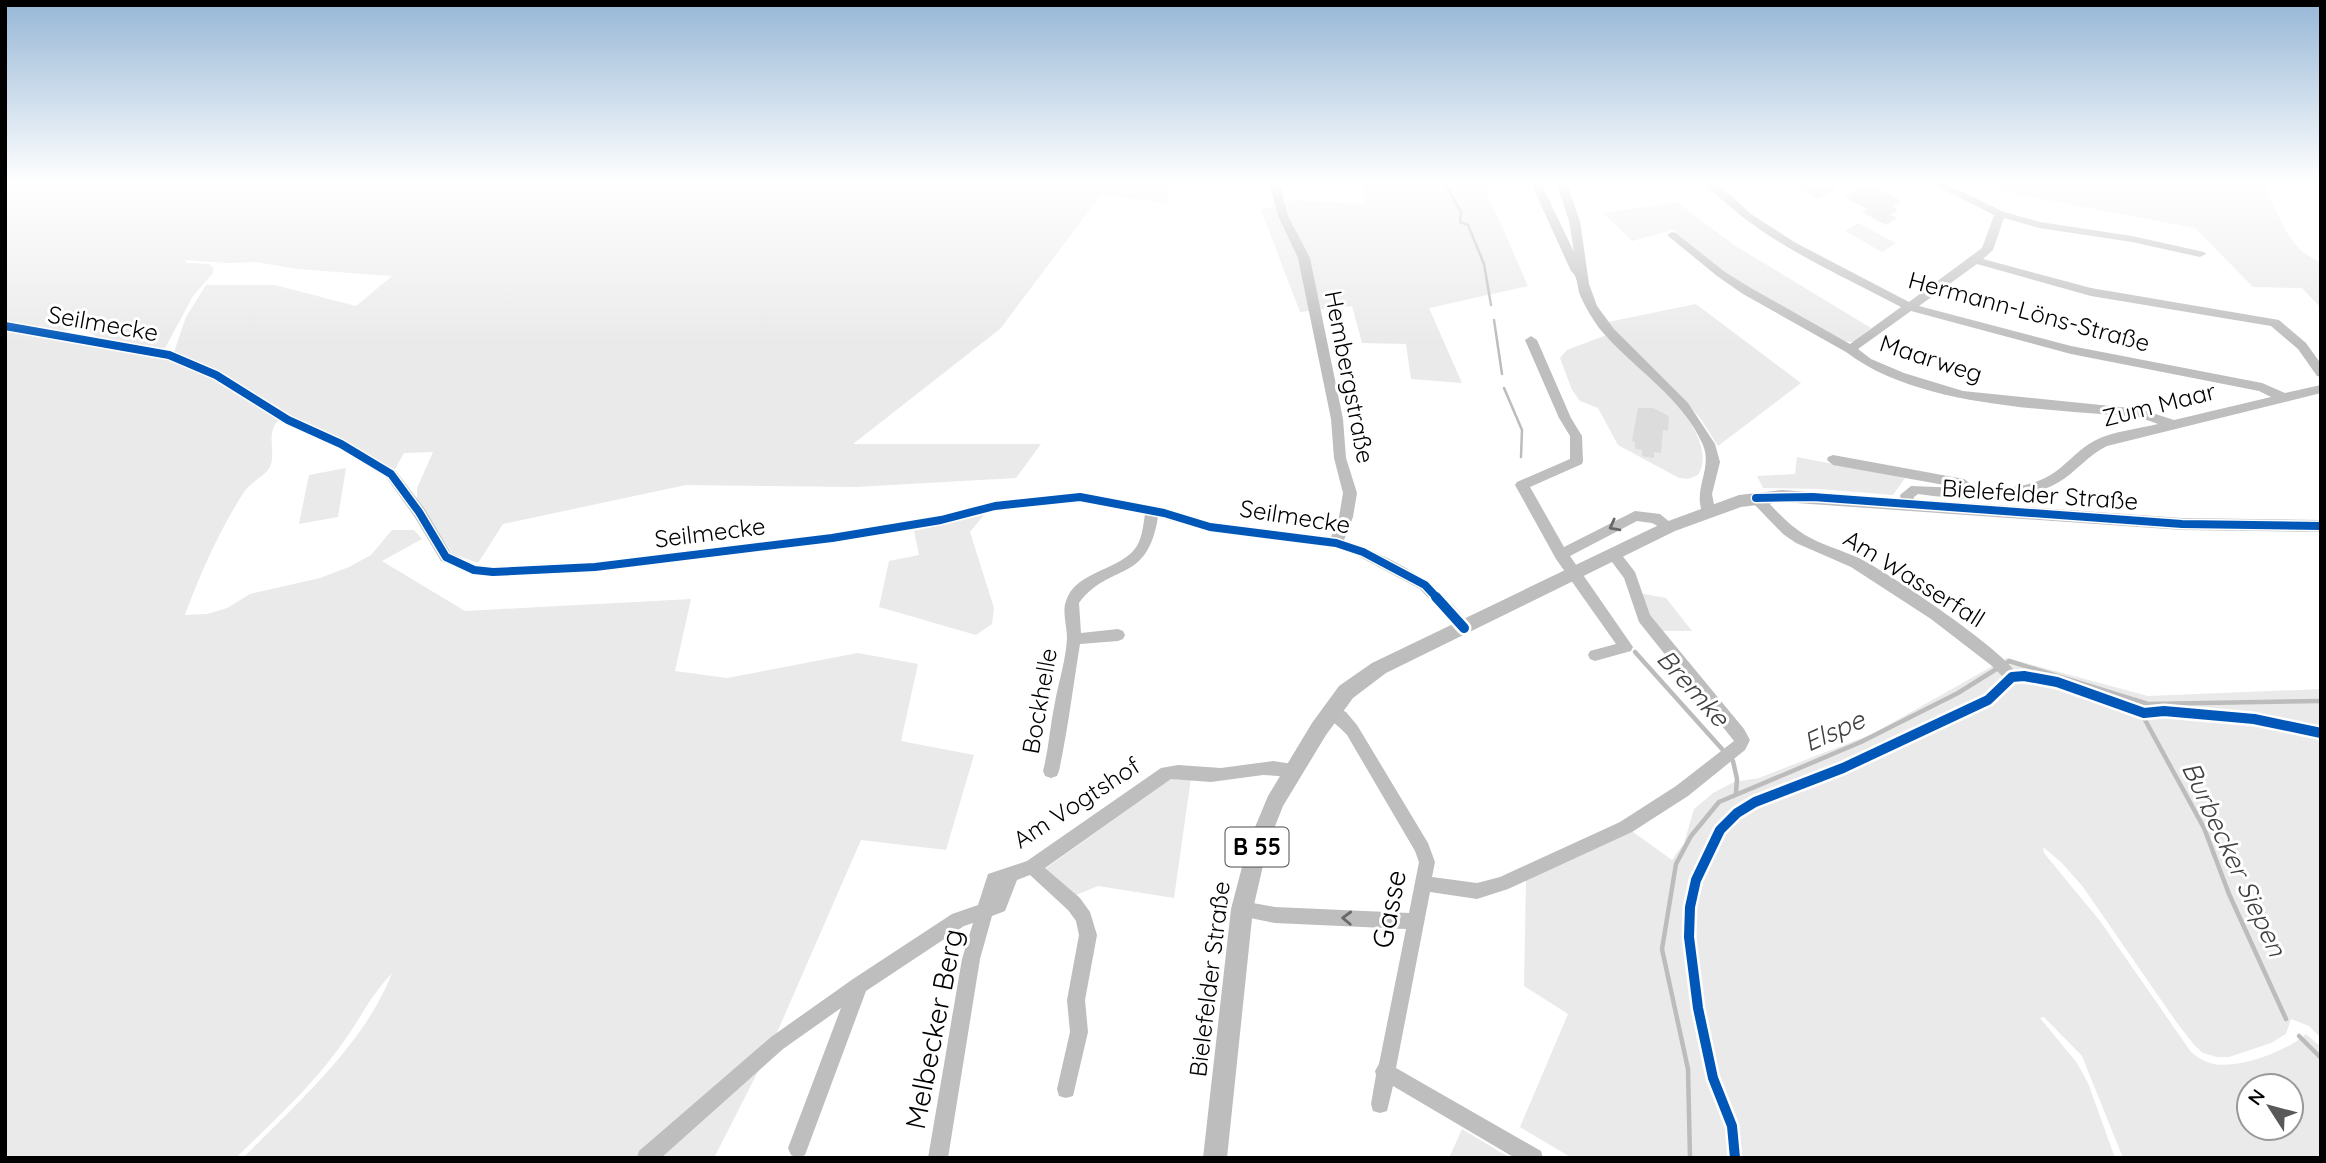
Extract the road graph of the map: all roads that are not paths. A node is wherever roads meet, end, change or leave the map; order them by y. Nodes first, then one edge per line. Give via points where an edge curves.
1 (1293, 235) edge
2 (1559, 235) edge
3 (1577, 235) edge
4 (1674, 235) edge
5 (1777, 235) edge
6 (1992, 235) edge
7 (2099, 235) edge
8 (2200, 254) dead end
9 (1975, 260) junction
10 (1579, 275) junction
11 (1910, 307) junction
12 (5, 326) edge
13 (1531, 340) dead end
14 (1850, 349) junction
15 (2321, 373) edge
16 (2321, 388) edge
17 (2284, 398) junction
18 (2171, 424) junction
19 (1833, 460) dead end
20 (1999, 492) junction
21 (1756, 498) junction
22 (1908, 505) junction
23 (1708, 510) junction
24 (1152, 511) junction
25 (2321, 526) edge
26 (1669, 527) junction
27 (1336, 543) junction
28 (1614, 554) junction
29 (1561, 555) junction
30 (1574, 573) junction
31 (1464, 628) junction
32 (1118, 635) dead end
33 (1074, 639) junction
34 (1595, 655) dead end
35 (2005, 670) dead end
36 (1331, 711) junction
37 (1293, 770) junction
38 (1051, 771) dead end
39 (1032, 867) junction
40 (1423, 883) junction
41 (1242, 909) junction
42 (985, 910) junction
43 (1415, 921) junction
44 (859, 985) junction
45 (1384, 1071) junction
46 (1066, 1089) dead end
47 (1380, 1104) dead end
48 (798, 1148) dead end
49 (646, 1158) edge
50 (938, 1158) edge
51 (1214, 1158) edge
52 (1534, 1158) edge

1 - 27 street, Hembergstraße via 1304,258 1350,493
2 - 10 street
3 - 10 street
4 - 14 street, Maarweg via 1721,274
5 - 11 street, Hermann-Löns-Straße
6 - 9 street via 1987,250
7 - 8 street
9 - 11 street
9 - 15 street via 2091,292 2275,323 2302,346
10 - 23 street via 1602,323 1678,399 1710,445 1716,462 1705,492
11 - 14 street
11 - 17 street, Hermann-Löns-Straße via 2071,350 2262,387
12 - 24 street, Seilmecke via 159,352 216,375 288,420 391,474 446,557 474,570 595,567 832,538 995,506 1080,497
13 - 29 street via 1576,436 1577,461 1522,485
14 - 18 street, Maarweg via 1900,376 1962,395 2140,413
16 - 17 street, Zum Maar
17 - 18 street, Zum Maar
18 - 20 street, Zum Maar via 2091,447 2050,482
19 - 20 street
20 - 22 street, Zum Maar via 1916,489 1908,495
21 - 22 main road, Bielefelder Straße / B 55 via 1813,497
21 - 23 main road, Bielefelder Straße / B 55
21 - 35 street, Am Wasserfall via 1801,539 1856,563 1936,615
22 - 25 main road, Bielefelder Straße / B 55 via 2182,524
23 - 26 main road, Bielefelder Straße / B 55
24 - 27 street, Seilmecke via 1210,527
24 - 33 street, Bockhelle via 1144,545 1134,558 1098,576 1072,602
26 - 28 main road, Bielefelder Straße / B 55
26 -> 29 street via 1655,518 1635,516
27 - 31 street, Seilmecke via 1425,584
28 - 30 main road, Bielefelder Straße / B 55
28 - 40 street via 1630,576 1648,625 1742,740 1717,766 1626,827 1525,873 1477,891
29 - 30 street
30 - 31 main road, Bielefelder Straße / B 55
30 - 34 street via 1626,647
31 - 36 main road, Bielefelder Straße / B 55 via 1379,667 1357,682
32 - 33 street, Bockhelle
33 - 38 street, Bockhelle
36 - 37 main road, Bielefelder Straße / B 55
36 - 40 street, Gasse via 1352,730 1422,848 1427,862
37 - 39 street, Am Vogtshof via 1167,773
37 - 41 main road, Bielefelder Straße / B 55 via 1258,844
39 - 42 street, Am Vogtshof via 1011,873 999,905
39 - 46 street via 1074,904 1084,918 1087,935 1076,1000 1079,1032
40 - 43 street, Gasse
43 -> 41 street
41 - 51 main road, Bielefelder Straße / B 55
42 - 44 street, Am Vogtshof via 958,920
42 - 50 street, Melbecker Berg via 963,1000
43 - 45 street, Gasse
44 - 48 street
44 - 49 street, Am Vogtshof via 777,1043
45 - 47 street, Gasse
45 - 52 street

